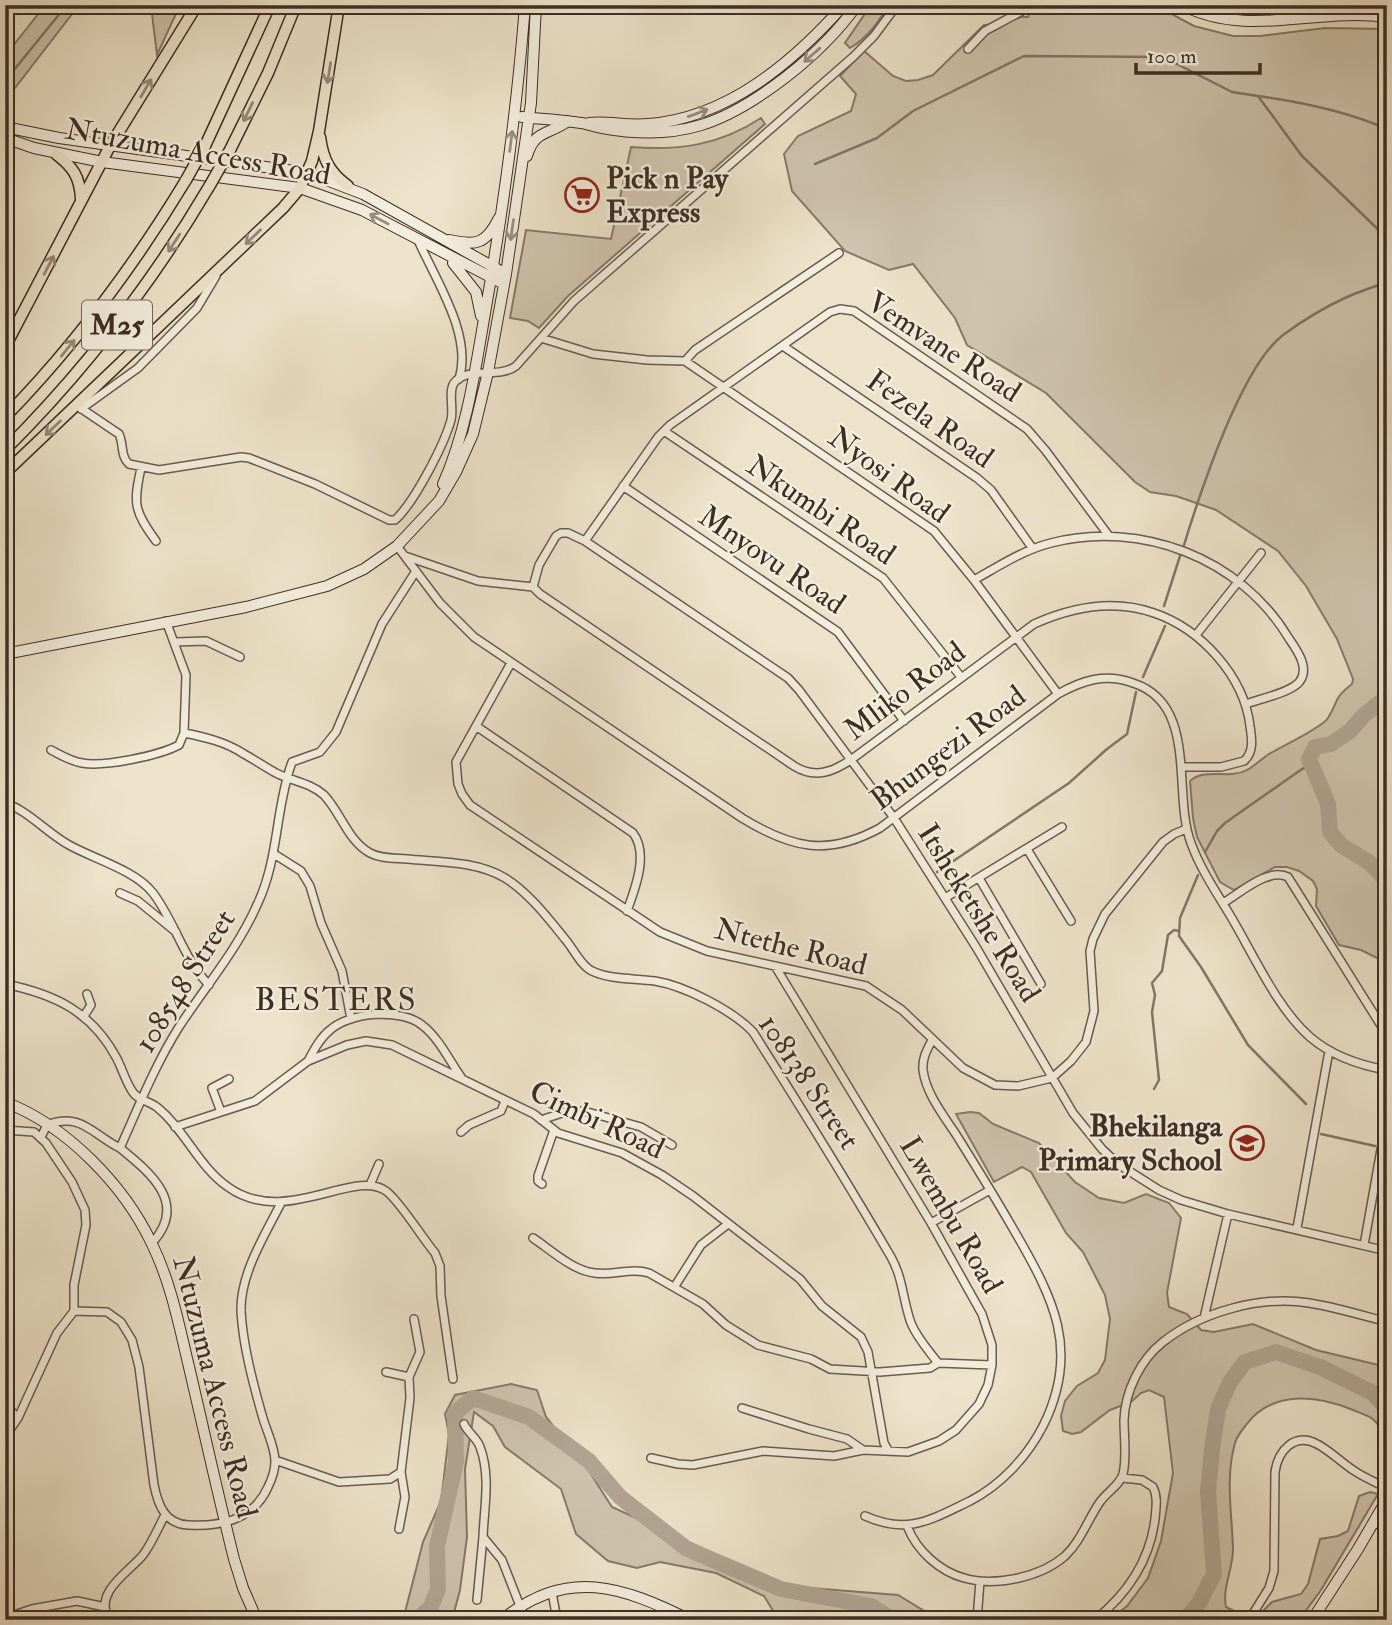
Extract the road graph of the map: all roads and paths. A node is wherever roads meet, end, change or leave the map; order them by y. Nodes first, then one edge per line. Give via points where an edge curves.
1 (197, 5) edge
2 (270, 5) edge
3 (296, 5) edge
4 (340, 5) edge
5 (525, 5) edge
6 (536, 5) edge
7 (844, 5) edge
8 (858, 5) edge
9 (897, 5) edge
10 (1029, 5) edge
11 (1182, 5) edge
12 (1387, 17) edge
13 (968, 49) dead end
14 (514, 116) junction
15 (527, 117) junction
16 (568, 121) junction
17 (585, 123) junction
18 (5, 127) edge
19 (319, 131) junction
20 (5, 138) edge
21 (110, 146) junction
22 (56, 154) junction
23 (102, 162) junction
24 (308, 173) junction
25 (348, 186) junction
26 (518, 187) junction
27 (300, 188) junction
28 (81, 201) junction
29 (503, 209) junction
30 (439, 238) junction
31 (418, 240) junction
32 (439, 251) junction
33 (839, 253) dead end
34 (493, 266) junction
35 (491, 279) junction
36 (505, 279) junction
37 (481, 335) junction
38 (541, 338) junction
39 (783, 346) junction
40 (5, 347) edge
41 (685, 361) junction
42 (488, 372) junction
43 (474, 374) junction
44 (459, 379) junction
45 (723, 387) junction
46 (78, 407) junction
47 (5, 417) edge
48 (664, 431) junction
49 (5, 450) edge
50 (141, 468) junction
51 (5, 473) edge
52 (623, 486) junction
53 (428, 513) junction
54 (1109, 536) junction
55 (156, 541) dead end
56 (585, 541) junction
57 (1033, 549) junction
58 (401, 551) junction
59 (1261, 553) dead end
60 (416, 571) junction
61 (974, 580) junction
62 (1239, 582) junction
63 (533, 586) junction
64 (166, 621) junction
65 (1196, 635) junction
66 (1016, 636) junction
67 (176, 642) junction
68 (5, 654) edge
69 (240, 657) dead end
70 (511, 663) junction
71 (961, 677) junction
72 (1058, 694) junction
73 (1247, 704) junction
74 (904, 721) junction
75 (476, 726) junction
76 (184, 733) junction
77 (51, 750) dead end
78 (852, 759) junction
79 (1181, 767) junction
80 (287, 778) junction
81 (5, 803) edge
82 (894, 818) junction
83 (1062, 827) dead end
84 (1186, 829) junction
85 (1027, 849) junction
86 (274, 854) junction
87 (979, 878) junction
88 (120, 893) dead end
89 (945, 898) junction
90 (1223, 903) junction
91 (627, 911) junction
92 (1071, 921) dead end
93 (176, 932) junction
94 (775, 966) junction
95 (6, 983) edge
96 (1041, 984) dead end
97 (209, 985) junction
98 (87, 994) dead end
99 (84, 1016) junction
100 (351, 1019) junction
101 (5, 1030) edge
102 (1387, 1034) edge
103 (932, 1040) junction
104 (7, 1043) edge
105 (1329, 1051) junction
106 (308, 1061) junction
107 (1387, 1070) edge
108 (461, 1078) junction
109 (1052, 1078) junction
110 (229, 1079) dead end
111 (142, 1099) junction
112 (505, 1101) junction
113 (5, 1102) edge
114 (221, 1112) junction
115 (1387, 1116) edge
116 (541, 1119) junction
117 (47, 1125) junction
118 (175, 1127) junction
119 (5, 1130) edge
120 (554, 1130) junction
121 (461, 1132) dead end
122 (41, 1137) junction
123 (671, 1145) dead end
124 (121, 1148) junction
125 (379, 1164) dead end
126 (541, 1184) dead end
127 (370, 1185) junction
128 (990, 1190) junction
129 (281, 1203) junction
130 (1228, 1214) junction
131 (931, 1223) junction
132 (728, 1224) junction
133 (1297, 1228) junction
134 (533, 1238) dead end
135 (152, 1243) junction
136 (1364, 1245) junction
137 (1387, 1251) edge
138 (675, 1286) junction
139 (74, 1311) junction
140 (1204, 1318) junction
141 (414, 1319) dead end
142 (1387, 1321) edge
143 (939, 1363) junction
144 (992, 1365) junction
145 (872, 1370) junction
146 (386, 1372) dead end
147 (409, 1377) junction
148 (453, 1379) dead end
149 (5, 1405) edge
150 (742, 1408) dead end
151 (18, 1418) junction
152 (464, 1424) dead end
153 (5, 1437) edge
154 (863, 1450) junction
155 (888, 1450) junction
156 (651, 1458) dead end
157 (275, 1460) junction
158 (401, 1472) junction
159 (1122, 1478) junction
160 (1387, 1488) edge
161 (1387, 1499) edge
162 (165, 1515) junction
163 (864, 1516) dead end
164 (1373, 1522) junction
165 (225, 1523) junction
166 (907, 1527) junction
167 (399, 1529) dead end
168 (1387, 1529) edge
169 (482, 1537) junction
170 (980, 1581) junction
171 (552, 1592) junction
172 (477, 1600) dead end
173 (520, 1606) junction
174 (105, 1607) junction
175 (5, 1618) edge
176 (108, 1620) edge
177 (257, 1620) edge
178 (502, 1620) edge
179 (557, 1620) edge
180 (690, 1620) edge
181 (977, 1620) edge
182 (1095, 1620) edge
183 (1249, 1620) edge
184 (1312, 1620) edge

21 -> 1 main road
47 -> 2 main road, M25, bridge via 118,285 186,180
3 -> 49 main road, M25, bridge via 230,150 152,276 89,360
4 -> 19 main road
5 - 14 street
6 - 15 street
17 -> 7 street via 664,122 732,99 771,73
8 -> 17 street via 825,44 727,117 663,132
9 - 38 street via 853,57 574,301
10 - 13 street via 985,31
11 - 12 street via 1219,19 1252,23 1348,14
14 - 15 street
29 -> 14 street
15 - 16 street
15 - 26 street
16 - 17 street
16 - 26 street via 533,140
18 - 21 street, Ntuzuma Access Road
19 - 24 main road
19 - 25 main road via 328,167
20 - 22 street, Ntuzuma Access Road
21 - 23 main road
21 - 24 street, Ntuzuma Access Road
22 - 23 street, Ntuzuma Access Road
22 - 28 main road via 76,172
23 - 27 street, Ntuzuma Access Road
23 - 28 main road
24 - 25 street, Ntuzuma Access Road
24 - 27 main road
25 - 30 street, Ntuzuma Access Road
26 -> 36 street
31 -> 27 street, Ntuzuma Access Road via 362,210
27 -> 46 main road
40 -> 28 main road
29 - 30 street via 493,231 483,240 468,243
29 - 34 street
30 - 34 street, Ntuzuma Access Road
31 - 32 street, Ntuzuma Access Road
31 - 44 street via 456,326 463,360
32 - 35 street, Ntuzuma Access Road
32 - 37 street via 476,292
33 - 41 street
34 - 35 street
34 - 36 street, Ntuzuma Access Road
35 - 36 street, Ntuzuma Access Road
35 - 37 street
36 - 42 street
37 - 43 street
38 - 41 street via 593,354
38 - 42 street via 512,369
39 - 45 street, Vemvane Road
39 - 54 street, Vemvane Road via 830,312 854,311 1027,429
39 - 57 street, Fezela Road via 984,483
41 - 45 street, Nyosi Road
42 - 43 street
42 - 53 street via 466,452
43 - 44 street
43 - 53 street via 458,445
44 - 50 street via 452,387 452,418 425,478 395,520 249,458 176,469
45 - 48 street, Vemvane Road
45 - 61 street, Nyosi Road via 928,526
46 - 50 street via 119,434 126,461
46 -> 51 main road
48 - 52 street, Vemvane Road
48 - 71 street, Nkumbi Road via 883,578
50 - 55 street via 137,510
52 - 56 street, Vemvane Road
52 - 74 street, Mnyovu Road via 838,632
53 - 58 street
54 - 57 street
54 - 62 street via 1185,551
56 - 63 street, Itsheketshe Road via 568,533 556,536
56 - 78 street, Itsheketshe Road via 788,678
57 - 61 street
58 - 60 street, Bhungezi Road
58 - 63 street via 478,581
58 - 64 street via 317,589
59 - 62 street
60 - 70 street, Bhungezi Road via 464,628
60 - 80 street, 108548 Street via 382,624 336,732 320,752 292,762
61 - 66 street, Nyosi Road
62 - 65 street
62 - 73 street via 1272,615 1303,669 1296,686
63 - 78 street, Mliko Road via 801,771 821,774
64 - 67 street
64 - 68 street
65 - 66 street, Mliko Road via 1152,612 1109,606 1062,612
65 - 73 street, Mliko Road via 1223,664
66 - 71 street, Mliko Road
66 - 72 street, Nyosi Road
67 - 69 street via 206,642
67 - 76 street via 186,675
70 - 75 street, Ntethe Road
70 - 82 street, Bhungezi Road via 742,818 782,839 800,845 839,845
71 - 74 street, Mliko Road
72 - 79 street, Bhungezi Road via 1096,678 1138,684 1159,700 1169,715
72 - 82 street, Bhungezi Road
73 - 79 street, Mliko Road via 1252,738 1248,758 1230,766
74 - 78 street, Mliko Road
75 - 91 street via 633,833 640,847 639,867
75 - 91 street, Ntethe Road via 456,762 458,784 466,800
76 - 77 street via 173,748 99,764 71,760
76 - 80 street, 108138 Street via 216,741
78 - 82 street, Itsheketshe Road
79 - 84 street, Bhungezi Road
80 - 86 street, 108548 Street
80 - 143 street, 108138 Street via 321,793 354,840 370,853 452,863 505,878 566,940 583,972 670,985 738,1018 753,1032 892,1259 911,1323
81 - 93 street via 68,845 143,882
82 - 89 street, Itsheketshe Road
83 - 85 street
84 - 90 street, Bhungezi Road
84 - 109 street, Ntethe Road via 1163,842 1105,914 1090,951 1092,1023 1086,1042
85 - 87 street
85 - 92 street
86 - 97 street, 108548 Street via 246,928
86 - 100 street via 301,871 310,886 342,971
87 - 89 street
87 - 96 street
88 - 93 street via 152,911
89 - 109 street, Itsheketshe Road
90 - 102 street via 1269,877 1288,877
90 - 105 street, Bhungezi Road via 1281,1003 1298,1025
91 - 94 street, Ntethe Road via 681,942
93 - 97 street via 192,965
94 - 103 street, Ntethe Road via 866,986 902,1010
94 - 131 street, Lwembu Road
95 - 99 street via 64,1002
97 - 111 street, 108548 Street via 178,1029
98 - 99 street via 92,1005
99 - 111 street
100 - 106 street via 328,1031
100 - 108 street via 388,1014 414,1020 430,1032
101 - 104 street
103 - 109 street, Ntethe Road via 963,1068 995,1085 1018,1086
103 - 128 street via 923,1064 928,1089
105 - 107 street, Bhungezi Road
105 - 133 street
106 - 108 street, Cimbi Road via 346,1045 376,1042
106 - 114 street, Cimbi Road via 258,1100
108 - 112 street, Cimbi Road
109 - 130 street, Itsheketshe Road via 1091,1136 1125,1168 1168,1195
110 - 114 street via 212,1088
111 - 118 street via 160,1109
111 - 124 street, 108548 Street
112 - 116 street, Cimbi Road
112 - 121 street via 501,1111
113 - 117 street, Ntuzuma Access Road
114 - 118 street, Cimbi Road
115 - 136 street
116 - 120 street, Cimbi Road
116 - 123 street via 584,1111 640,1128
117 - 122 street
117 - 124 street via 76,1121
117 - 135 street, Ntuzuma Access Road via 103,1172
118 - 129 street via 225,1186 253,1201
119 - 122 street via 34,1132
120 - 126 street via 538,1176
120 - 132 street, Cimbi Road via 625,1155 693,1196
122 - 139 street via 72,1182 86,1216
124 - 135 street via 166,1197 165,1226
125 - 127 street
127 - 129 street
127 - 148 street via 388,1192 437,1256
128 - 131 street
128 - 166 street via 1039,1274 1056,1314 1061,1354 1055,1398 1034,1444 1001,1479 981,1495
129 - 157 street via 252,1263 241,1309
130 - 133 street, Itsheketshe Road
130 - 140 street
131 - 144 street, Lwembu Road via 982,1314 992,1345
132 - 138 street via 701,1245
132 - 145 street, Cimbi Road via 800,1279 822,1306 856,1333
133 - 136 street, Itsheketshe Road
134 - 138 street via 589,1272 646,1271
135 - 165 street, Ntuzuma Access Road via 175,1307
136 - 137 street, Itsheketshe Road
138 - 145 street via 758,1345 836,1370
139 - 151 street via 57,1333
139 - 162 street via 107,1312 121,1322 132,1340 154,1485
140 - 142 street via 1252,1304 1291,1301
140 - 159 street via 1165,1340 1138,1371 1125,1403
141 - 147 street via 420,1352
143 - 144 street
143 - 145 street via 930,1368
144 - 155 street, Lwembu Road via 979,1404 956,1430 916,1450
145 - 155 street, Cimbi Road
146 - 147 street
147 - 158 street
149 - 151 street
150 - 154 street via 847,1439
151 - 153 street
152 - 169 street via 479,1443 484,1462
154 - 155 street, Lwembu Road
154 - 156 street, Lwembu Road via 834,1456 763,1451 693,1465
157 - 158 street via 339,1482 390,1479
157 - 165 street via 271,1481 258,1504 243,1517
158 - 167 street via 405,1497
159 - 170 street via 1100,1502 1065,1556 1027,1575
159 - 182 street via 1144,1480 1153,1487 1157,1503 1153,1533 1136,1574
160 - 183 street via 1314,1442 1299,1441 1285,1448 1275,1472 1274,1572
161 - 164 street
162 - 165 street via 181,1524
162 - 174 street via 144,1554 107,1593
163 - 166 street
164 - 168 street
164 - 184 street
165 - 177 street, Ntuzuma Access Road
166 - 170 street via 914,1542 936,1564
169 - 172 street
169 - 173 street via 499,1555
170 - 181 street
171 - 173 street
171 - 179 street
171 - 180 street via 610,1588 635,1594
173 - 178 street
174 - 175 street via 77,1601
174 - 176 street

